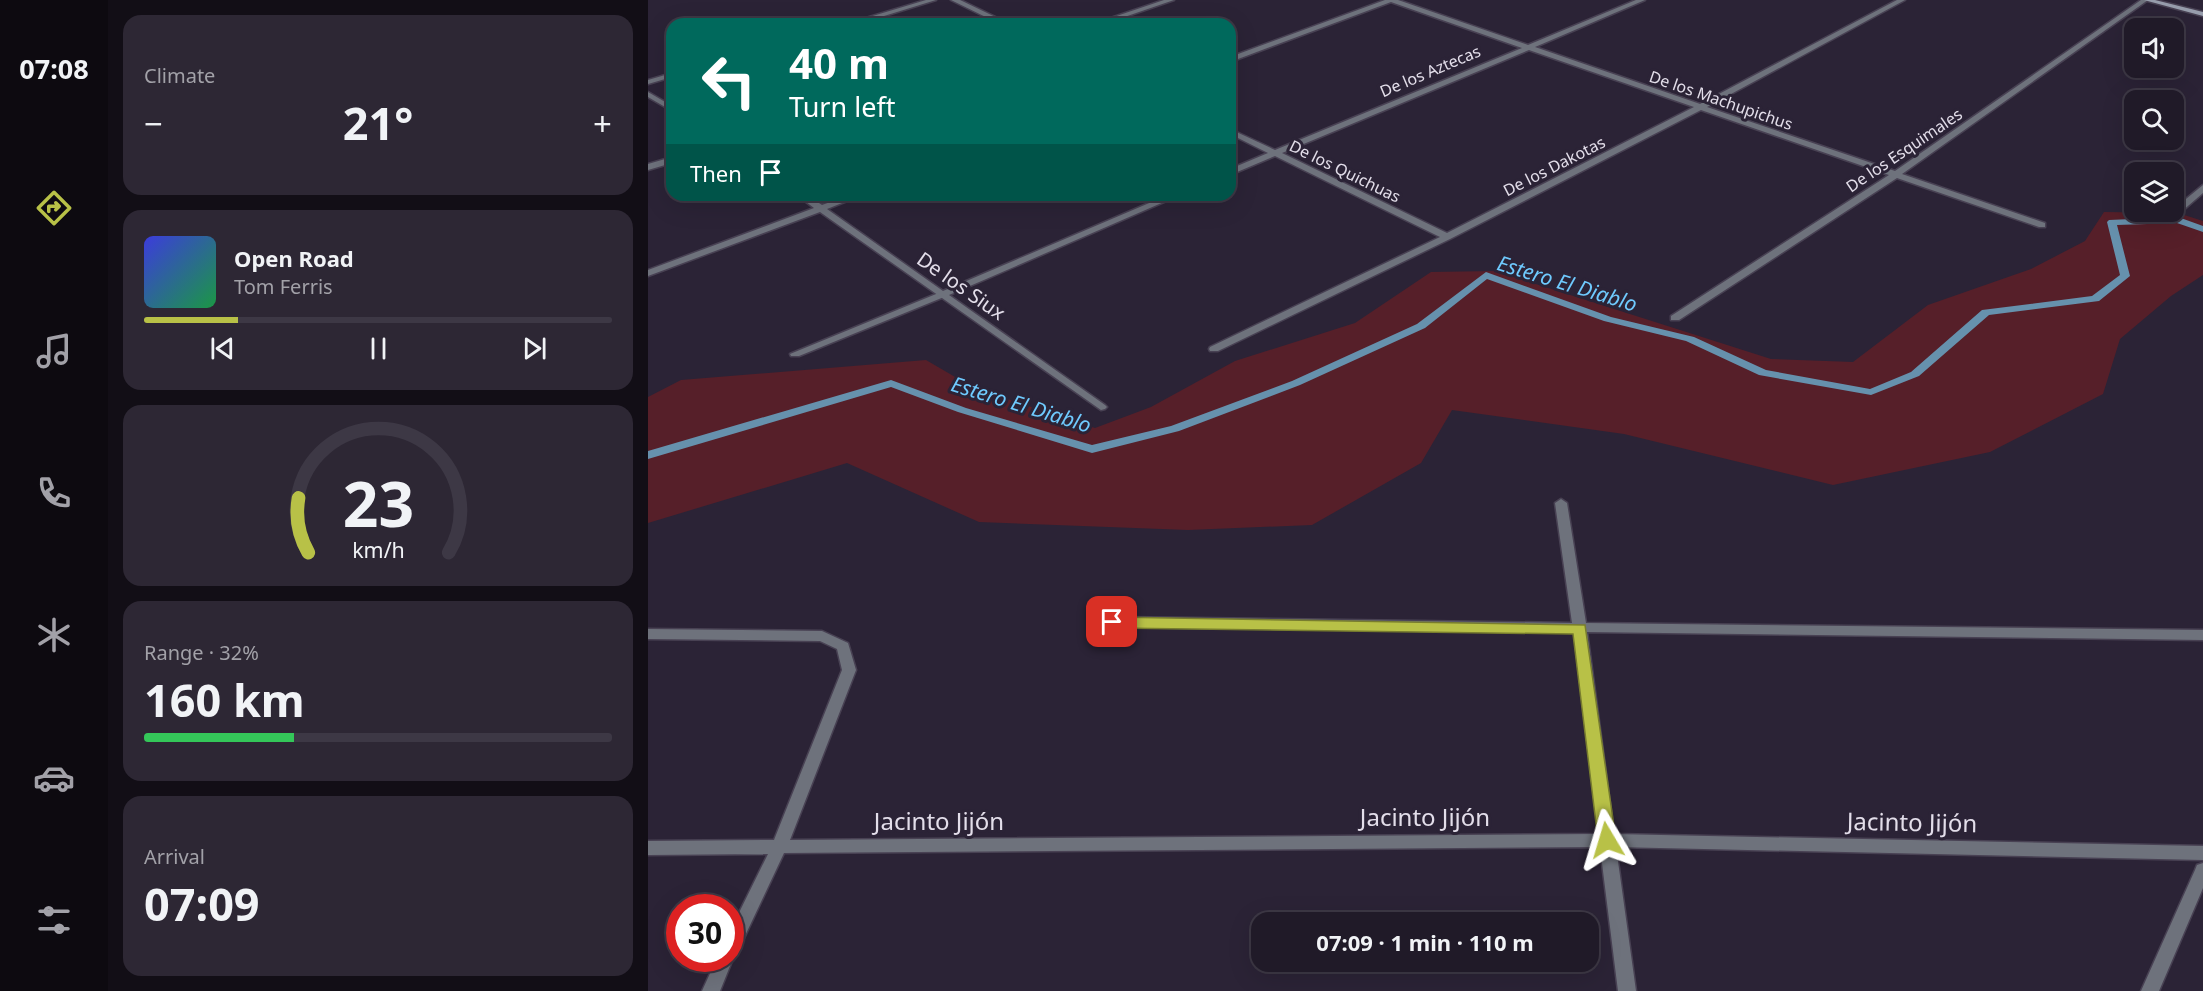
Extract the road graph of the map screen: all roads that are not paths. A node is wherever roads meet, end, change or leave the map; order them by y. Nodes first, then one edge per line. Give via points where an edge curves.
1 (933, 0) edge
2 (954, 0) edge
3 (1171, 0) edge
4 (1391, 0) edge
5 (1642, 0) edge
6 (1902, 0) edge
7 (2146, 0) edge
8 (2203, 14) edge
9 (871, 18) edge
10 (992, 18) edge
11 (1116, 18) edge
12 (1525, 48) junction
13 (1236, 58) edge
14 (666, 77) edge
15 (648, 82) edge
16 (648, 94) edge
17 (666, 105) edge
18 (1699, 108) junction
19 (1236, 134) edge
20 (1275, 153) junction
21 (666, 162) edge
22 (648, 167) edge
23 (1236, 169) edge
24 (1895, 175) junction
25 (2203, 188) edge
26 (810, 201) edge
27 (841, 201) edge
28 (1162, 201) edge
29 (2184, 205) edge
30 (821, 208) junction
31 (2042, 225) dead end
32 (1447, 237) junction
33 (648, 273) edge
34 (941, 295) junction
35 (1675, 318) dead end
36 (1214, 349) dead end
37 (795, 354) dead end
38 (1101, 407) dead end
39 (1561, 503) dead end
40 (1112, 622) dead end
41 (1580, 629) junction
42 (648, 634) edge
43 (2203, 635) edge
44 (1607, 840) junction
45 (779, 847) junction
46 (648, 848) edge
47 (2203, 853) edge
48 (2203, 870) edge
49 (744, 921) edge
50 (720, 972) edge
51 (711, 991) edge
52 (1627, 991) edge
53 (2150, 991) edge

1 - 9 street
2 - 10 street
3 - 11 street
4 - 12 street, De los Machupichus
4 - 13 street
5 - 12 street, De los Aztecas
6 - 18 street, De los Dakotas
7 - 8 street
7 - 24 street, De los Esquimales
12 - 18 street, De los Machupichus
12 - 20 street, De los Aztecas
14 - 15 street
16 - 17 street
18 - 24 street, De los Machupichus
18 - 32 street, De los Dakotas
19 - 20 street, De los Quichuas
20 - 23 street, De los Aztecas
20 - 32 street, De los Quichuas
21 - 22 street
24 - 31 street, De los Machupichus
24 - 35 street, De los Esquimales
25 - 29 street
26 - 30 street, De los Siux
27 - 30 street
28 - 34 street
30 - 33 street
30 - 34 street, De los Siux
32 - 36 street, De los Dakotas
34 - 37 street
34 - 38 street, De los Siux
39 - 41 street
40 - 41 street
41 - 43 street
41 - 44 street
42 - 45 street via 822,636 843,646 849,670
44 - 45 street, Jacinto Jijón
44 - 47 street, Jacinto Jijón
44 - 52 street
45 - 46 street, Jacinto Jijón
45 - 49 street
48 - 53 street
50 - 51 street

